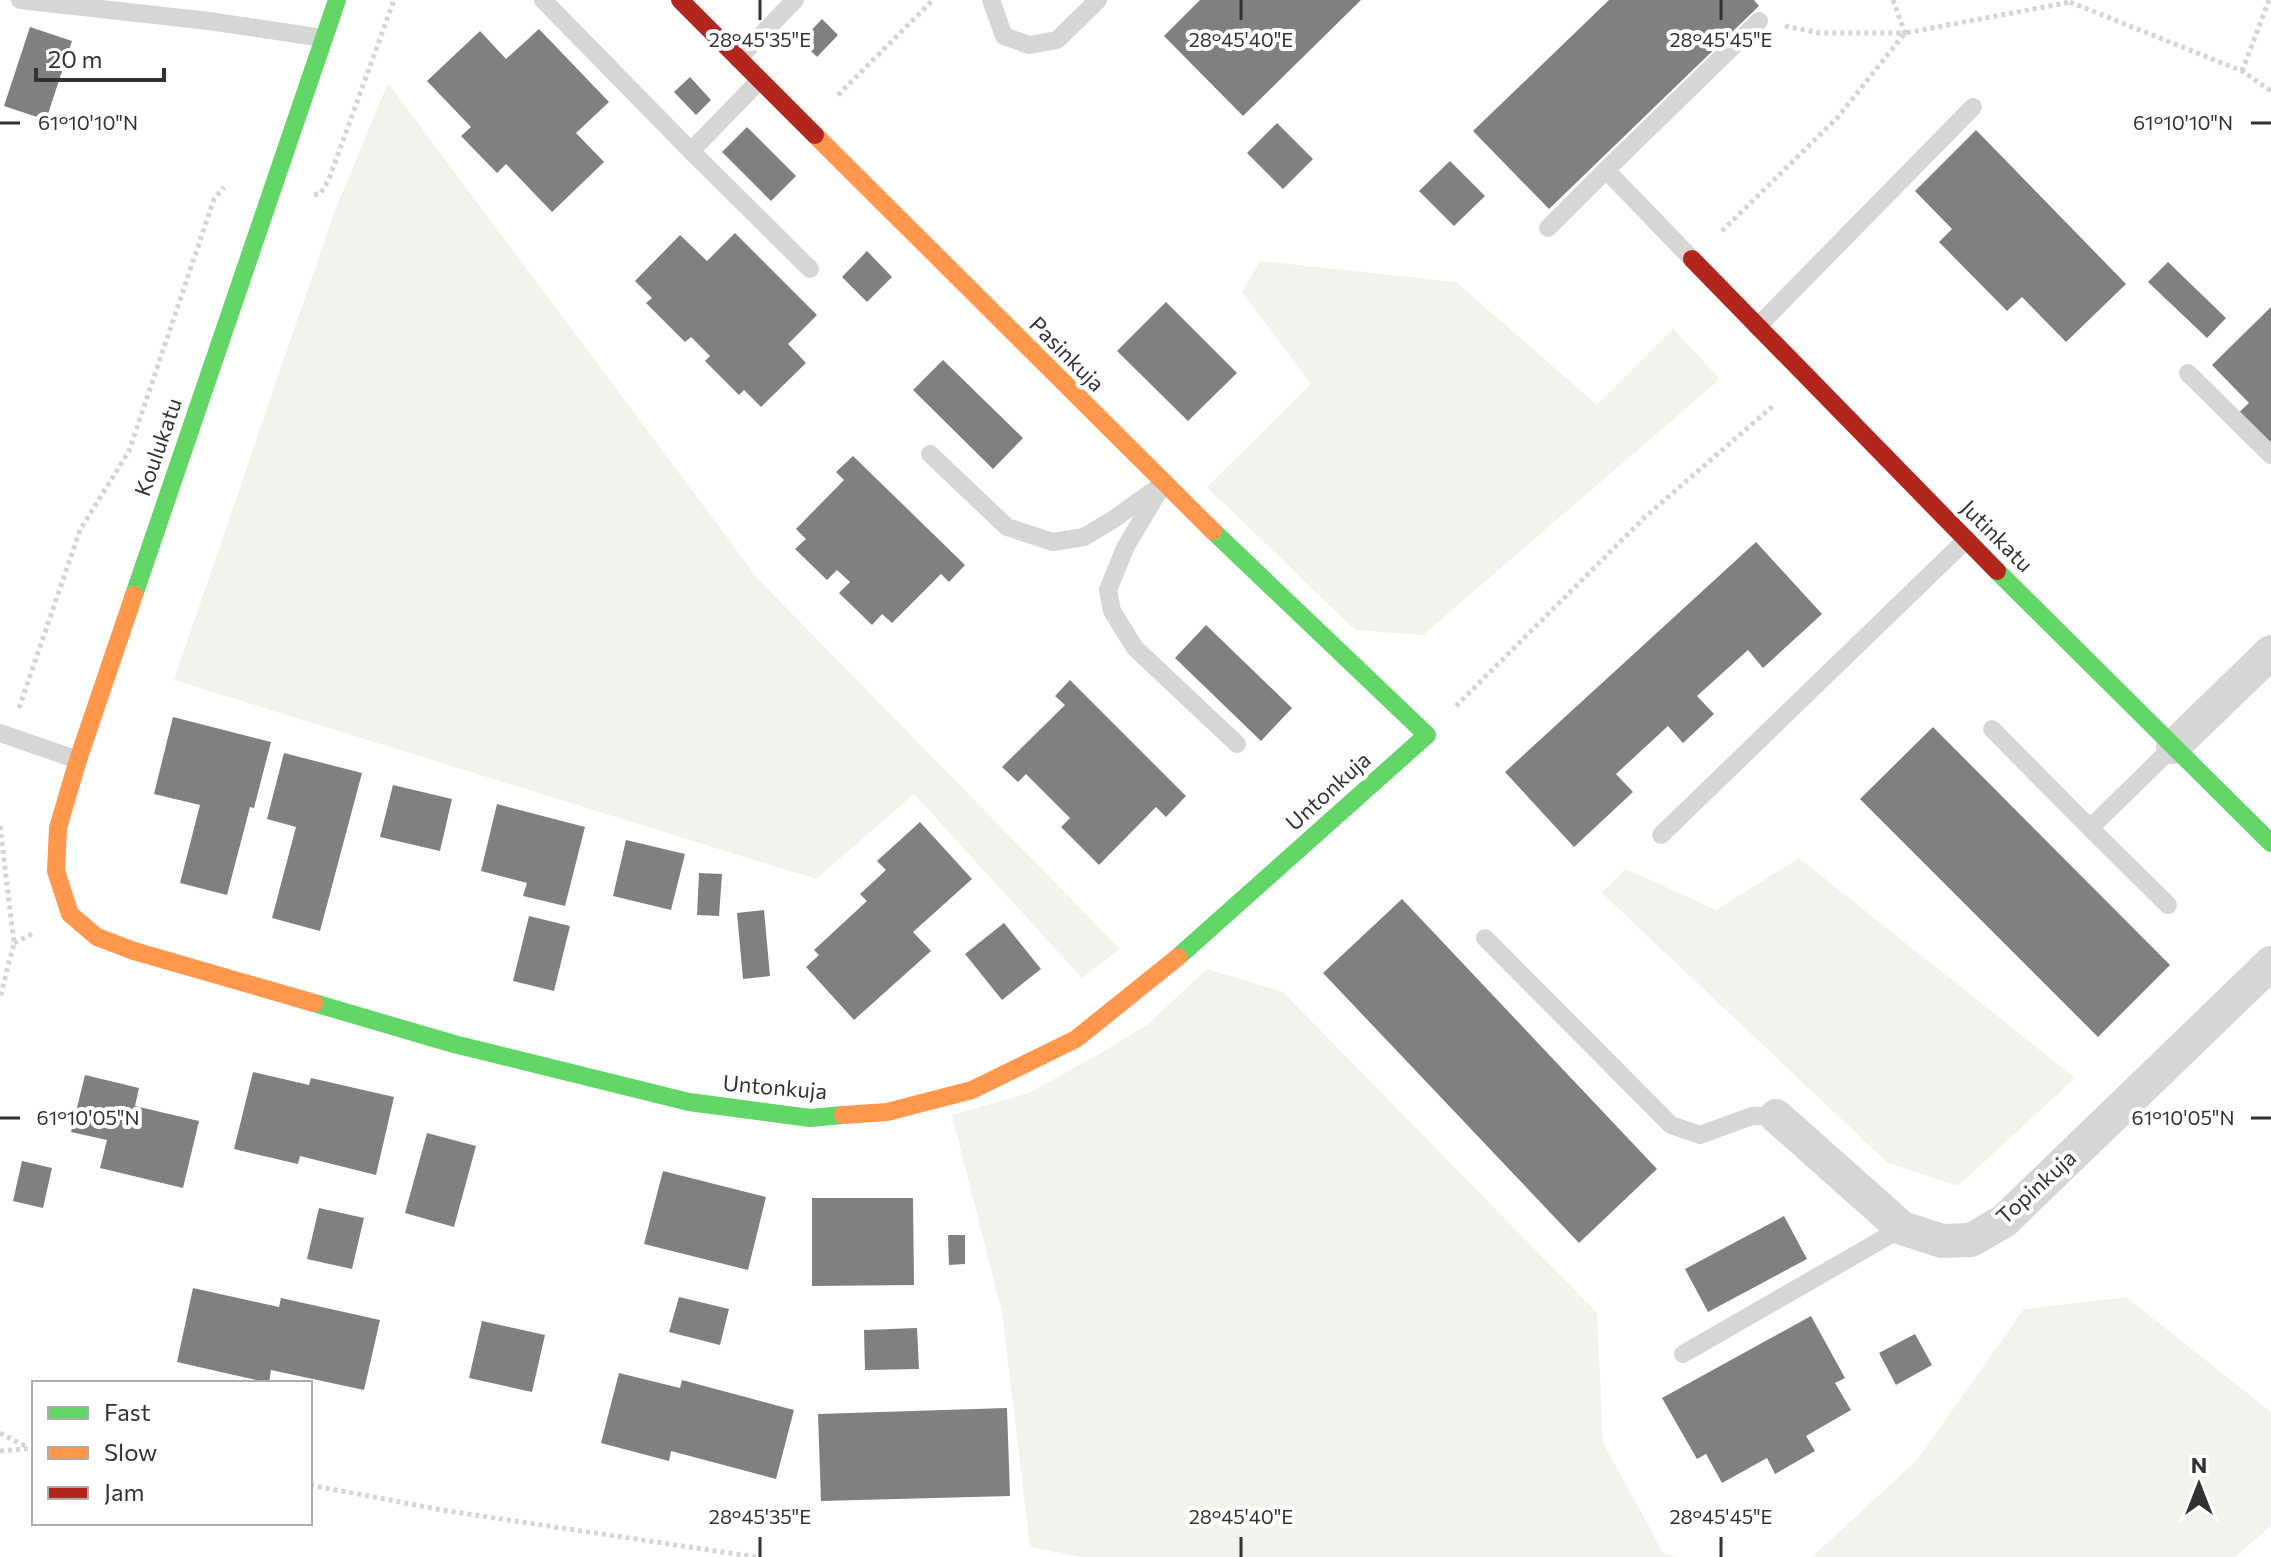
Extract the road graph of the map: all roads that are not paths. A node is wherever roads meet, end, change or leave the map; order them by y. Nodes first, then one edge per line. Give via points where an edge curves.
1 (20, 0) edge
2 (337, 0) edge
3 (543, 0) edge
4 (680, 0) edge
5 (795, 0) edge
6 (991, 0) edge
7 (1098, 0) edge
8 (1759, 21) road end
9 (323, 38) junction
10 (738, 59) junction
11 (760, 80) junction
12 (1973, 107) dead end
13 (691, 151) junction
14 (1606, 170) junction
15 (1548, 228) dead end
16 (1692, 259) joint
17 (810, 269) dead end
18 (1757, 327) junction
19 (2188, 373) dead end
20 (930, 454) dead end
21 (2271, 455) edge
22 (1163, 484) junction
23 (1967, 539) junction
24 (2271, 652) edge
25 (1992, 729) dead end
26 (0, 733) edge
27 (1427, 735) joint
28 (1237, 744) dead end
29 (2173, 747) junction
30 (78, 760) junction
31 (2090, 828) junction
32 (1661, 835) dead end
33 (2271, 843) edge
34 (2168, 905) dead end
35 (70, 914) joint
36 (1485, 938) dead end
37 (2271, 963) edge
38 (1776, 1116) joint
39 (1902, 1228) junction
40 (1683, 1354) dead end

1 - 9 lane
2 - 9 street, Koulukatu
3 - 13 lane
4 - 10 street, Pasinkuja
5 - 10 lane
6 - 7 lane via 1004,36 1029,45 1057,40
8 - 14 lane
9 - 30 street, Koulukatu
10 - 11 street, Pasinkuja
11 - 13 lane
11 - 22 street, Pasinkuja
12 - 18 lane
13 - 17 lane
14 - 15 lane
14 - 16 lane
16 - 18 street, Jutinkatu
18 - 23 street, Jutinkatu
19 - 21 lane
20 - 22 lane via 1007,527 1053,542 1084,537
22 - 27 street, Pasinkuja
22 - 28 lane via 1125,548 1108,590 1112,611 1135,648
23 - 29 street, Jutinkatu
23 - 32 lane
24 - 29 street
25 - 31 lane
26 - 30 lane
27 - 35 street, Untonkuja via 1200,939 1076,1039 972,1090 887,1112 810,1118 689,1102 454,1044 134,951 97,937
29 - 31 lane
29 - 33 street, Jutinkatu
30 - 35 street, Koulukatu via 58,828 56,871
31 - 34 lane
36 - 38 lane via 1671,1125 1700,1135 1752,1116
37 - 39 street, Topinkuja via 2004,1221 1971,1240 1942,1241
38 - 39 street, Topinkuja
39 - 40 lane

